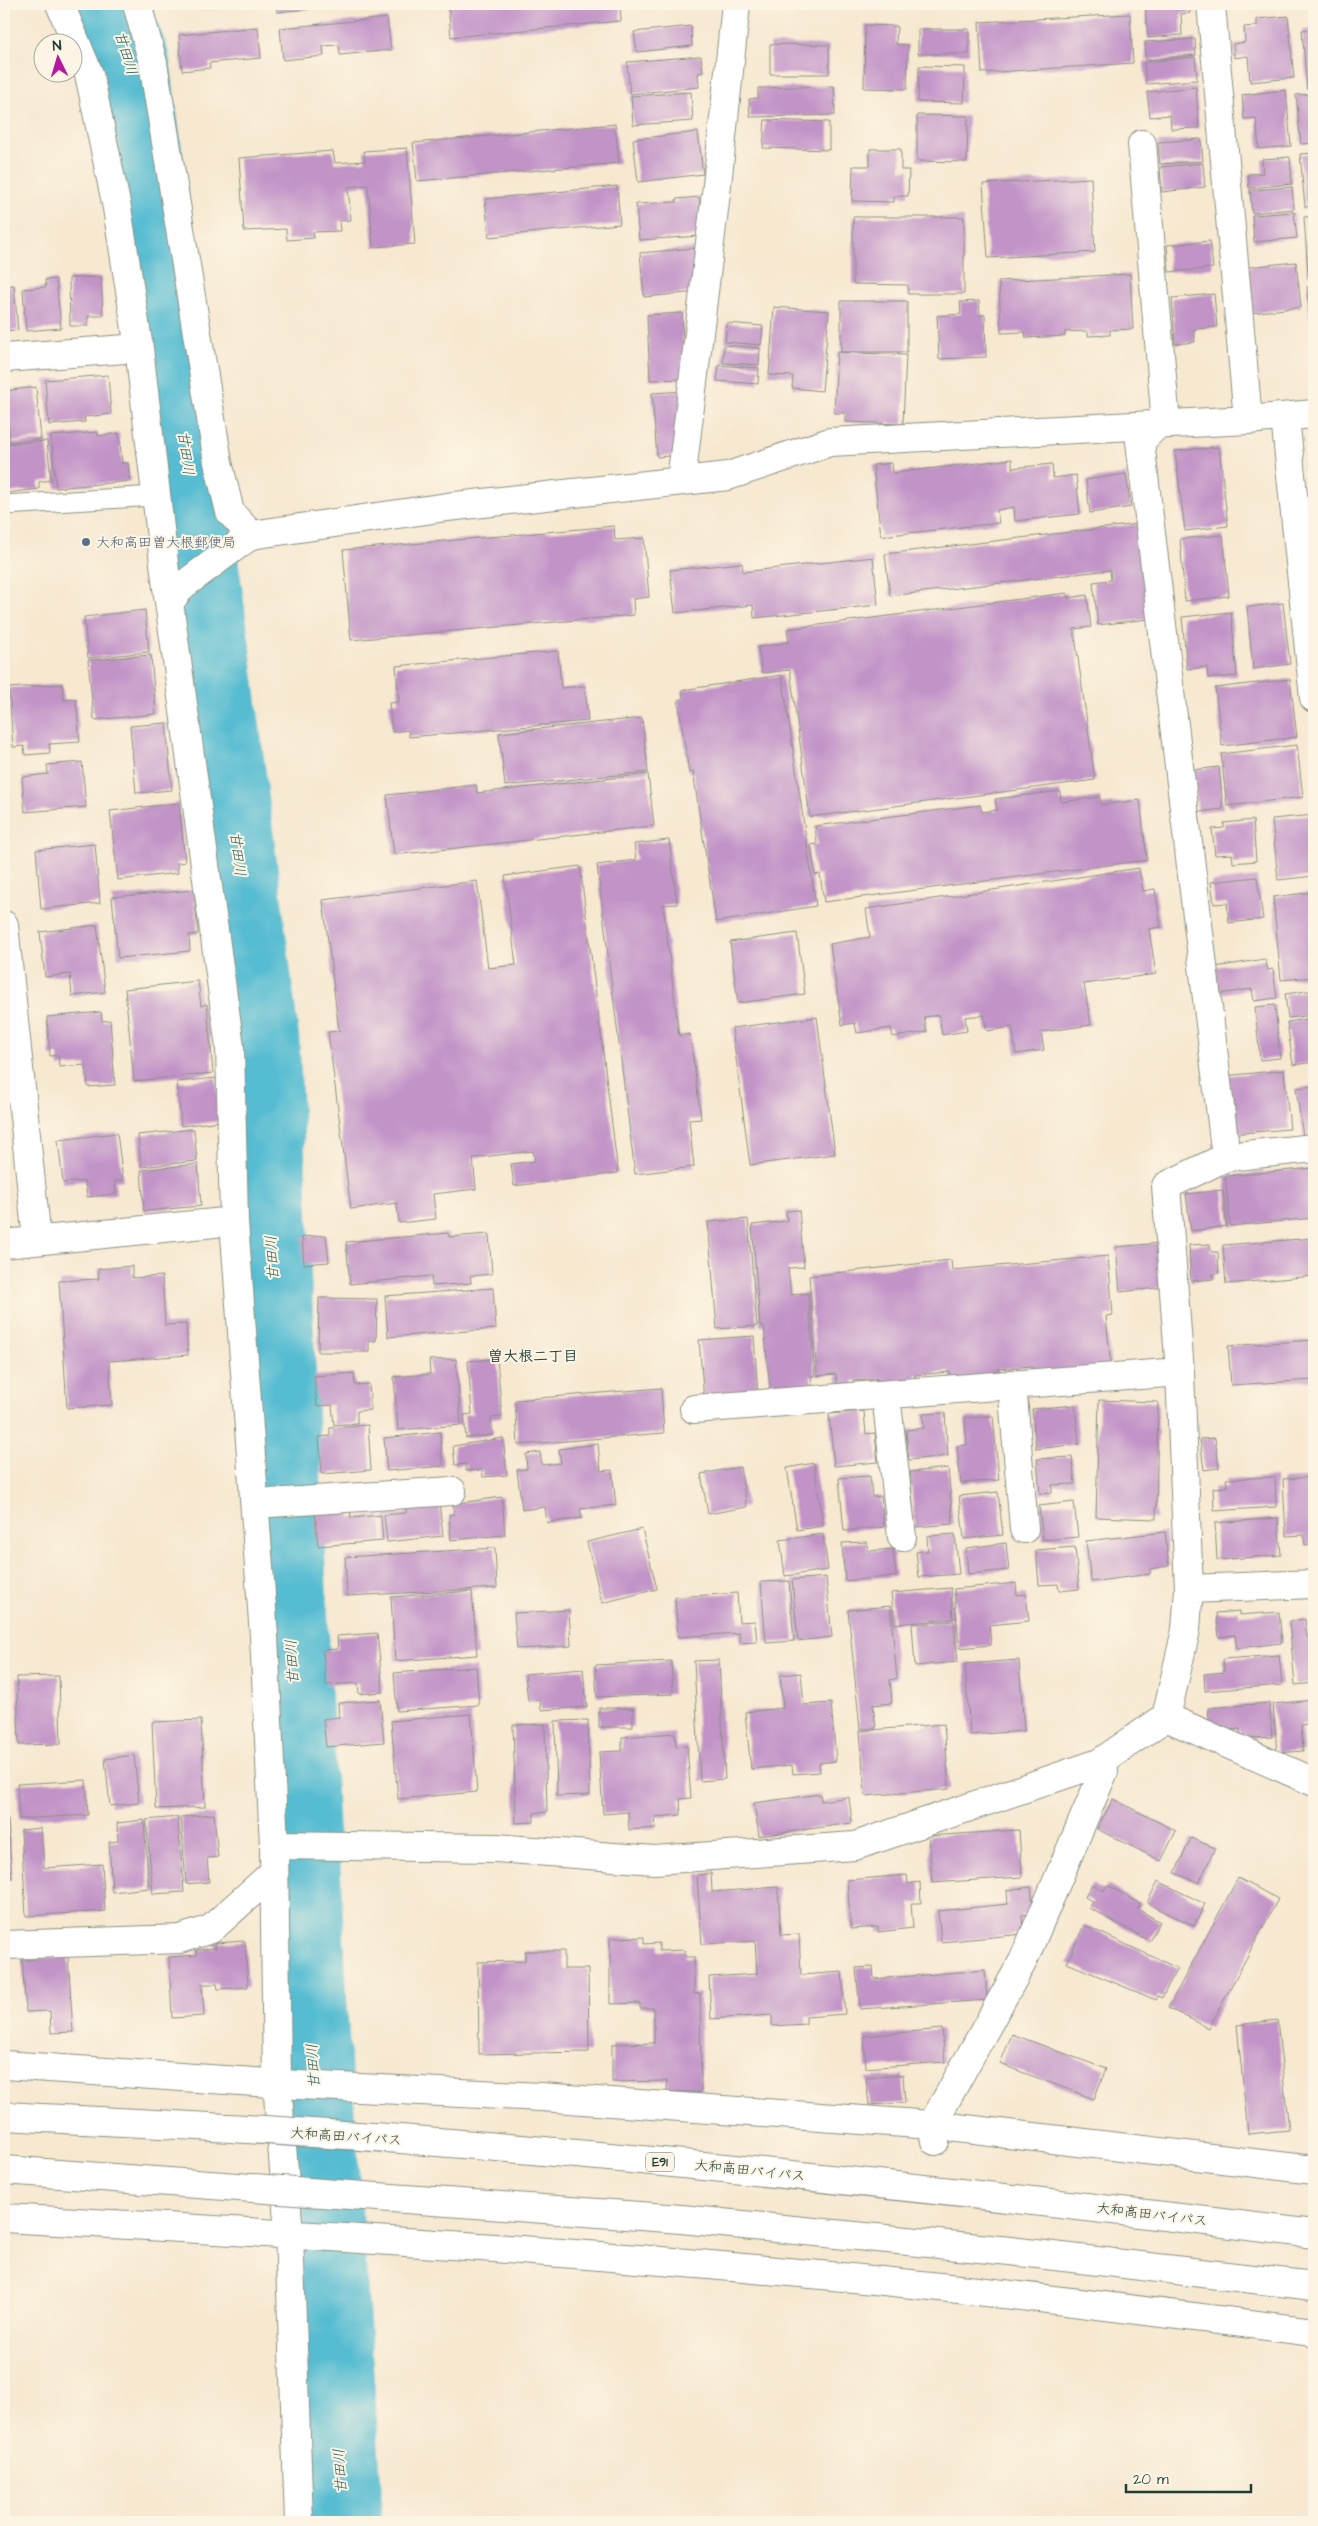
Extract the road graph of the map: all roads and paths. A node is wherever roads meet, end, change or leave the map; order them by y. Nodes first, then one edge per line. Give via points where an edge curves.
1 (60, 4) edge
2 (136, 4) edge
3 (736, 4) edge
4 (1211, 4) edge
5 (1142, 144) dead end
6 (139, 348) junction
7 (4, 358) edge
8 (1314, 414) edge
9 (1285, 416) junction
10 (1248, 420) junction
11 (1157, 425) junction
12 (681, 481) junction
13 (156, 496) junction
14 (4, 505) edge
15 (242, 543) junction
16 (175, 594) junction
17 (1314, 698) edge
18 (4, 925) edge
19 (1314, 1148) edge
20 (1226, 1157) junction
21 (234, 1221) junction
22 (38, 1240) junction
23 (4, 1244) edge
24 (1180, 1372) junction
25 (1012, 1384) junction
26 (886, 1395) junction
27 (694, 1409) dead end
28 (452, 1491) dead end
29 (255, 1504) junction
30 (1024, 1529) dead end
31 (902, 1537) dead end
32 (1314, 1584) edge
33 (1189, 1589) junction
34 (1166, 1717) junction
35 (1099, 1763) junction
36 (1314, 1782) edge
37 (274, 1845) junction
38 (273, 1873) junction
39 (4, 1945) edge
40 (4, 2065) edge
41 (301, 2085) junction
42 (4, 2116) edge
43 (934, 2133) junction
44 (4, 2170) edge
45 (1314, 2170) edge
46 (4, 2218) edge
47 (301, 2234) junction
48 (1314, 2234) edge
49 (1314, 2286) edge
50 (1314, 2332) edge
51 (299, 2522) edge

1 - 6 main road via 89,74 117,208
2 - 15 main road via 153,63 218,462 230,512
3 - 12 main road
4 - 10 main road
5 - 11 main road via 1166,412
6 - 7 main road
6 - 13 main road
8 - 9 main road
9 - 10 main road
9 - 17 main road
10 - 11 main road
11 - 12 main road via 830,442 728,476
11 - 20 main road via 1140,442
12 - 15 main road via 447,507
13 - 14 lane
13 - 16 main road
15 - 16 main road
16 - 21 main road via 230,1047
18 - 22 main road
19 - 20 main road
20 - 24 main road via 1166,1186
21 - 22 main road
21 - 29 main road
22 - 23 main road
24 - 25 main road
24 - 33 main road
25 - 26 main road
25 - 30 main road
26 - 27 main road
26 - 31 main road
28 - 29 main road
29 - 37 main road
32 - 33 main road
33 - 34 main road via 1186,1630
34 - 35 main road
34 - 36 main road
35 - 37 main road via 854,1846 654,1860 496,1848
35 - 43 main road via 1104,1771 1023,1961
37 - 38 main road
38 - 39 main road via 211,1929 180,1939
38 - 41 main road
40 - 41 main road
41 - 43 main road via 541,2097
41 - 47 main road
42 - 48 main road, 大和高田バイパス / E91, bridge via 398,2139 694,2164 1013,2197
43 - 45 main road
44 - 49 main road, bridge via 681,2219 1010,2251
46 - 47 main road
47 - 50 main road via 614,2257 941,2287
47 - 51 main road

